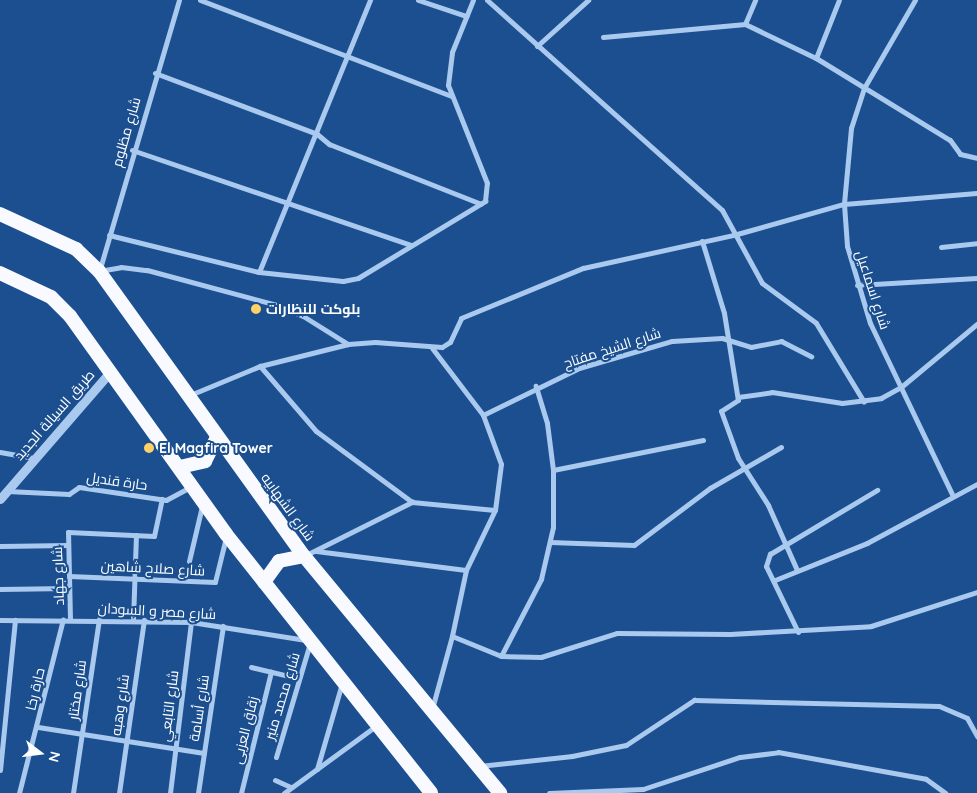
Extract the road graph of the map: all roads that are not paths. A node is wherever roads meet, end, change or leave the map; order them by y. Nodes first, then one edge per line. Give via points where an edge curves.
1 (179, 0) edge
2 (200, 0) edge
3 (370, 0) edge
4 (418, 0) edge
5 (473, 0) edge
6 (487, 0) edge
7 (588, 0) edge
8 (755, 0) edge
9 (839, 0) edge
10 (915, 0) edge
11 (466, 16) junction
12 (745, 24) junction
13 (603, 37) dead end
14 (536, 46) junction
15 (349, 58) junction
16 (816, 58) junction
17 (155, 74) junction
18 (864, 88) junction
19 (451, 96) junction
20 (317, 134) junction
21 (132, 150) junction
22 (977, 158) edge
23 (977, 193) edge
24 (286, 201) junction
25 (481, 204) junction
26 (844, 204) junction
27 (0, 214) edge
28 (737, 234) junction
29 (108, 235) junction
30 (702, 241) junction
31 (977, 243) edge
32 (411, 244) junction
33 (941, 246) dead end
34 (99, 271) junction
35 (0, 272) edge
36 (259, 272) junction
37 (977, 278) edge
38 (857, 285) junction
39 (977, 324) edge
40 (728, 340) junction
41 (348, 344) junction
42 (432, 348) junction
43 (811, 356) dead end
44 (260, 366) junction
45 (110, 372) junction
46 (536, 386) junction
47 (901, 387) junction
48 (187, 396) junction
49 (738, 397) junction
50 (864, 402) junction
51 (483, 415) junction
52 (217, 437) junction
53 (703, 440) dead end
54 (782, 447) dead end
55 (0, 452) edge
56 (35, 458) junction
57 (180, 467) junction
58 (746, 468) junction
59 (553, 470) junction
60 (977, 484) edge
61 (193, 485) junction
62 (876, 490) dead end
63 (7, 491) junction
64 (954, 496) junction
65 (0, 499) edge
66 (162, 499) junction
67 (203, 500) junction
68 (412, 502) junction
69 (495, 510) junction
70 (226, 534) junction
71 (136, 535) junction
72 (550, 542) junction
73 (785, 544) junction
74 (68, 545) junction
75 (0, 546) edge
76 (310, 553) junction
77 (189, 561) dead end
78 (466, 570) junction
79 (797, 570) junction
80 (69, 576) junction
81 (134, 577) junction
82 (775, 580) junction
83 (264, 582) junction
84 (70, 588) junction
85 (0, 589) edge
86 (977, 592) edge
87 (63, 619) junction
88 (70, 619) junction
89 (0, 620) edge
90 (15, 620) junction
91 (99, 620) junction
92 (133, 620) junction
93 (144, 620) junction
94 (191, 622) junction
95 (224, 626) junction
96 (798, 632) junction
97 (452, 636) junction
98 (311, 641) junction
99 (501, 656) junction
100 (251, 667) dead end
101 (271, 672) junction
102 (297, 678) junction
103 (343, 680) junction
104 (431, 713) junction
105 (378, 725) junction
106 (38, 727) junction
107 (82, 734) junction
108 (977, 736) edge
109 (126, 741) junction
110 (175, 748) junction
111 (204, 753) junction
112 (276, 757) dead end
113 (476, 766) junction
114 (317, 769) junction
115 (0, 770) edge
116 (275, 780) dead end
117 (291, 787) junction
118 (19, 793) edge
119 (73, 793) edge
120 (119, 793) edge
121 (170, 793) edge
122 (198, 793) edge
123 (241, 793) edge
124 (284, 793) edge
125 (431, 793) edge
126 (500, 793) edge
127 (549, 793) edge
128 (945, 793) edge

1 - 17 street, شارع مظلوم
2 - 15 street
3 - 15 street
4 - 11 street
5 - 11 street
6 - 14 street
7 - 14 street
8 - 12 street
9 - 16 street
10 - 18 street, شارع اسماعيل
11 - 19 street via 447,71
12 - 13 street
12 - 16 street
14 - 28 street via 701,189
15 - 19 street
15 - 20 street
16 - 18 street
17 - 20 street
17 - 21 street, شارع مظلوم
18 - 22 street via 950,140 960,154
18 - 26 street, شارع اسماعيل via 850,128
19 - 25 street via 489,188
20 - 24 street
20 - 25 street via 329,144
21 - 24 street
21 - 29 street, شارع مظلوم
23 - 26 street
24 - 32 street
24 - 36 street
25 - 32 street
26 - 28 street
26 - 38 street, شارع اسماعيل
27 - 34 highway, شارع الشهابيه via 76,249
28 - 30 street
28 - 50 street via 762,283 816,323
29 - 34 street, شارع مظلوم
29 - 36 street
30 - 40 street
30 - 42 street via 566,273 461,318 450,342
31 - 33 street
32 - 36 street via 349,280
34 - 41 street via 121,267 147,270 277,305 303,316
34 - 48 highway, شارع الشهابيه
35 - 45 highway via 61,306
37 - 38 street
38 - 47 street, شارع اسماعيل
39 - 47 street
40 - 43 street, شارع الشيخ مفتاح via 751,347 781,341
40 - 46 street, شارع الشيخ مفتاح via 672,340
40 - 49 street
41 - 42 street via 375,342
41 - 44 street
42 - 51 street
44 - 48 street
44 - 68 street via 316,431
45 - 56 street, طريق السيالة الجديد
45 - 57 highway
46 - 51 street, شارع الشيخ مفتاح
46 - 59 street via 547,423
47 - 50 street
47 - 64 street, شارع اسماعيل
48 - 52 highway, شارع الشهابيه
49 - 50 street via 772,392 842,403
49 - 58 street via 738,402 721,411
51 - 69 street via 501,464
52 - 57 highway via 205,461
52 - 76 highway, شارع الشهابيه
53 - 59 street
54 - 58 street
55 - 56 street
56 - 63 street, طريق السيالة الجديد
57 - 61 highway
58 - 72 street via 703,492 634,545
58 - 73 street
59 - 72 street
60 - 64 street
61 - 66 street, حارة قنديل via 175,498
61 - 67 highway
62 - 73 street
63 - 65 street, طريق السيالة الجديد
63 - 66 street, حارة قنديل via 69,494 79,486
64 - 79 street via 867,543
66 - 71 street via 156,534
67 - 70 highway
67 - 77 street
68 - 69 street
68 - 76 street
69 - 78 street
70 - 81 street, شارع صلاح شاهين via 215,582
70 - 83 highway
71 - 74 street, شارع جهاد via 68,532
71 - 81 street
72 - 99 street via 541,579
73 - 79 street
73 - 82 street via 767,559
74 - 75 street
74 - 80 street, شارع جهاد
76 - 78 street
76 - 83 highway via 279,561
76 - 104 highway, شارع الشهابيه
78 - 97 street
79 - 82 street
80 - 81 street, شارع صلاح شاهين
80 - 84 street, شارع جهاد
81 - 92 street
82 - 96 street
83 - 98 highway
84 - 85 street
84 - 88 street, شارع جهاد
86 - 96 street via 871,626
87 - 88 street, شارع مصر و السودان
87 - 90 street, شارع مصر و السودان
87 - 106 street, حارة رخا
88 - 91 street, شارع مصر و السودان
89 - 90 street, شارع مصر و السودان
90 - 115 street
91 - 92 street, شارع مصر و السودان
91 - 107 street, شارع مختار
92 - 93 street, شارع مصر و السودان
93 - 94 street, شارع مصر و السودان
93 - 109 street, شارع وهبه
94 - 95 street, شارع مصر و السودان
94 - 110 street, شارع التابعي
95 - 98 street, شارع مصر و السودان
95 - 111 street, شارع أسامة
96 - 99 street via 617,633 541,657
97 - 99 street
97 - 104 street
98 - 102 street, شارع محمد منير
98 - 103 highway
100 - 101 street
101 - 102 street
101 - 123 street, زقاق العزبى
102 - 112 street, شارع محمد منير
103 - 105 highway
103 - 114 street
104 - 113 highway, شارع الشهابيه
105 - 114 street
105 - 125 highway
106 - 107 street
106 - 118 street, حارة رخا
107 - 109 street
107 - 119 street, شارع مختار
108 - 113 street via 967,718 939,706 694,700 626,745 572,756
109 - 110 street
109 - 120 street, شارع وهبه
110 - 111 street
110 - 121 street, شارع التابعي
111 - 122 street, شارع أسامة
113 - 126 highway, شارع الشهابيه
114 - 117 street
116 - 117 street
117 - 124 street
127 - 128 street via 643,789 740,757 778,752 926,779

